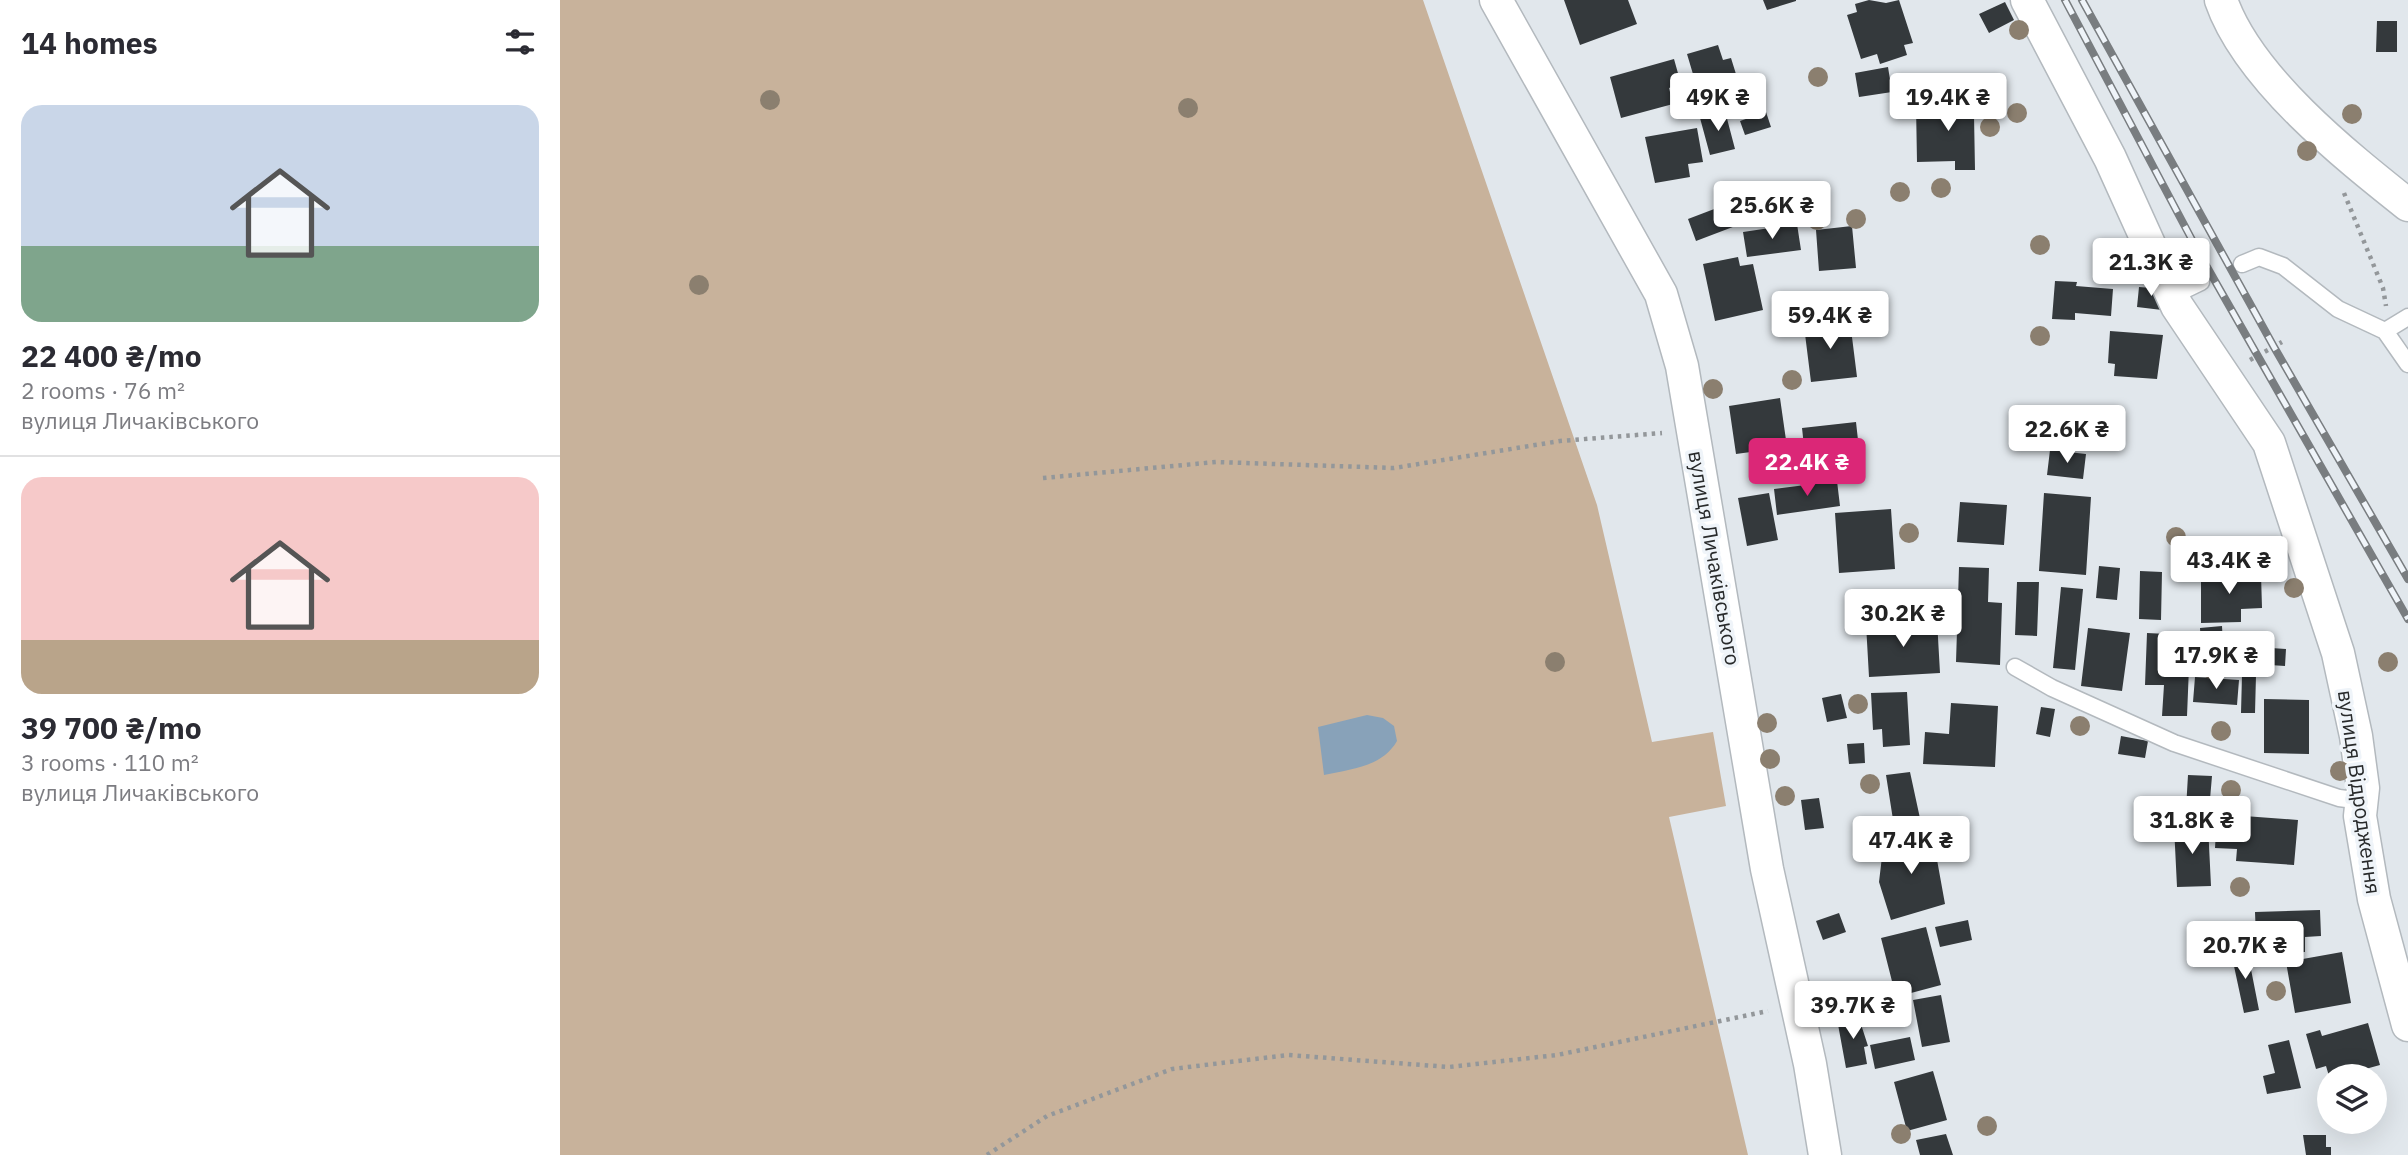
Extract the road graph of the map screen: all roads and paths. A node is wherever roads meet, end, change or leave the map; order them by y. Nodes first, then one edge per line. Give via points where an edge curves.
1 (1496, 0) edge
2 (2027, 0) edge
3 (2221, 0) edge
4 (2333, 146) junction
5 (2408, 205) edge
6 (2242, 264) dead end
7 (2201, 282) dead end
8 (2172, 296) junction
9 (2408, 317) edge
10 (2385, 331) junction
11 (2282, 342) dead end
12 (2249, 360) dead end
13 (2408, 364) edge
14 (1693, 430) junction
15 (1043, 478) dead end
16 (2015, 667) dead end
17 (2362, 801) junction
18 (1797, 1005) junction
19 (2408, 1026) edge
20 (987, 1155) edge
21 (1825, 1155) edge

1 - 14 street, вулиця Личаківського via 1661,294 1682,366
2 - 8 street, вулиця Відродження via 2110,158
3 - 4 street via 2227,18 2268,77
4 - 5 street
4 - 10 path via 2331,162 2383,288 2388,318
6 - 10 lane via 2259,257 2283,265 2338,309
7 - 8 lane
8 - 17 street, вулиця Відродження via 2200,345 2269,443 2338,653 2356,736
9 - 10 lane
10 - 13 lane
11 - 12 path
14 - 15 path via 1560,440 1394,468 1216,462
14 - 18 street, вулиця Личаківського via 1767,869
16 - 17 lane via 2174,743 2339,798
17 - 19 street, вулиця Відродження via 2360,816 2374,899
18 - 20 path via 1557,1055 1449,1067 1288,1055 1172,1069 1047,1116
18 - 21 street, вулиця Личаківського

